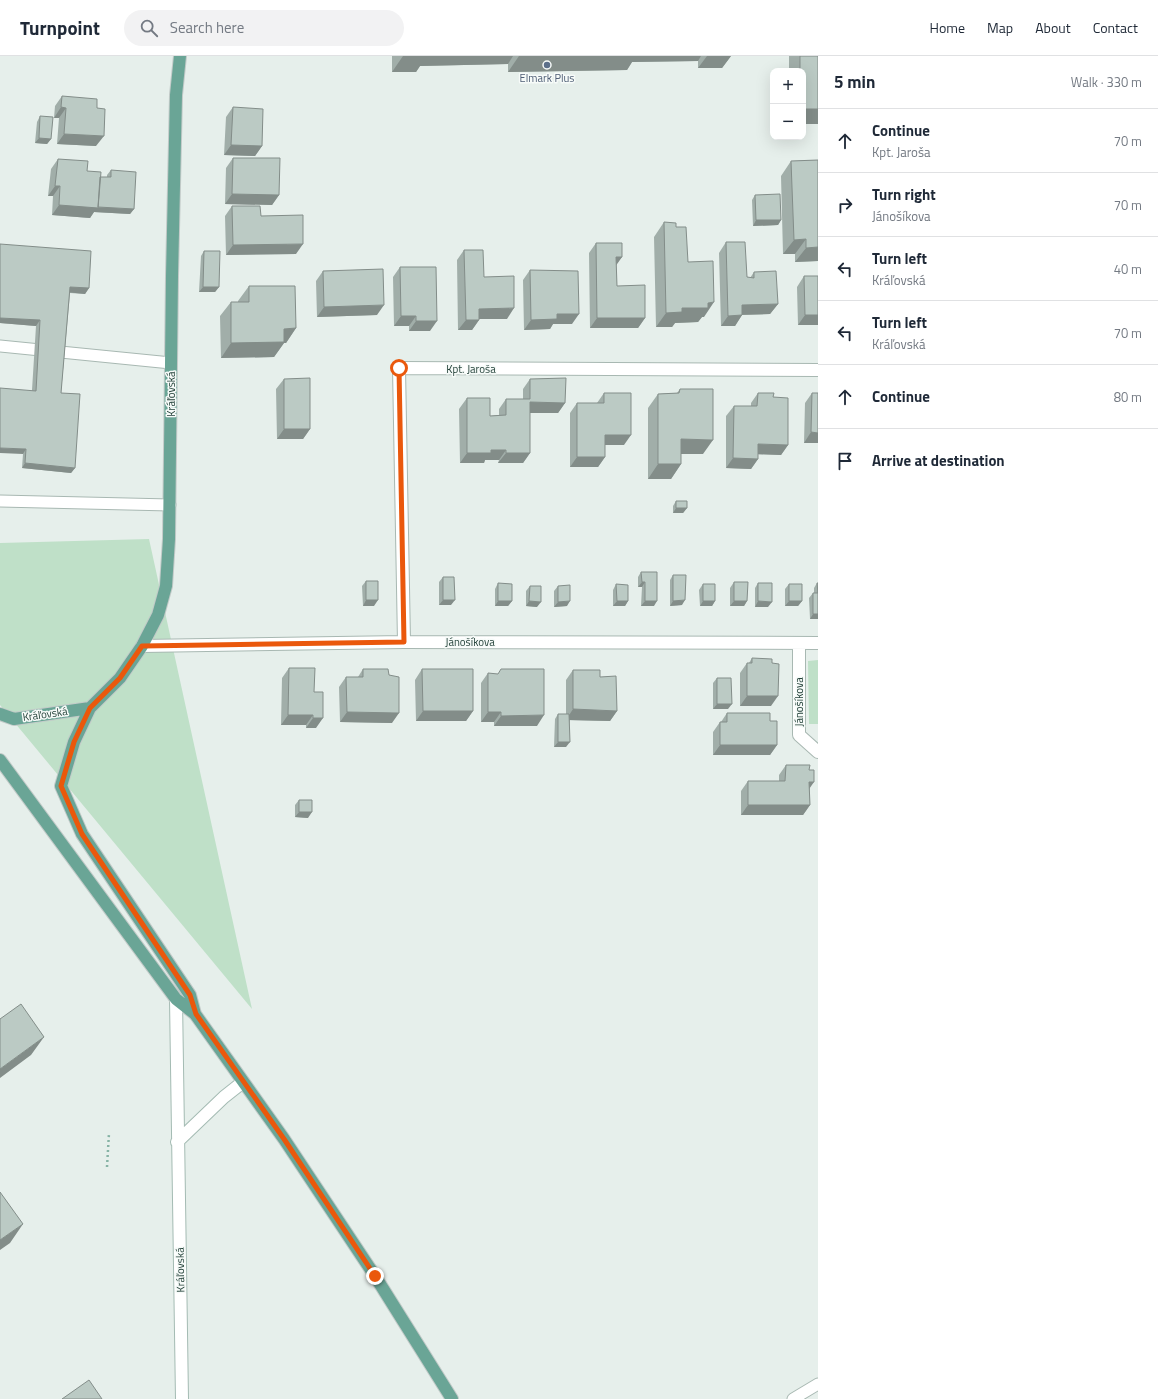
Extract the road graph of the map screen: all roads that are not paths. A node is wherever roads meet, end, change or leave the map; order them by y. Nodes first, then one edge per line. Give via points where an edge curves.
1 (180, 56) edge
2 (0, 346) edge
3 (171, 363) junction
4 (818, 370) edge
5 (0, 502) edge
6 (170, 504) junction
7 (404, 642) junction
8 (799, 643) junction
9 (818, 643) edge
10 (142, 646) junction
11 (90, 708) junction
12 (0, 714) edge
13 (818, 752) edge
14 (0, 760) edge
15 (176, 999) junction
16 (196, 1014) junction
17 (243, 1082) junction
18 (177, 1142) junction
19 (818, 1384) edge
20 (182, 1399) edge
21 (452, 1399) edge
22 (793, 1399) edge

1 - 3 main road, Kráľovská via 176,95
2 - 3 lane
3 - 6 main road, Kráľovská
4 - 7 street, Kpt. Jaroša via 399,368
5 - 6 lane
6 - 10 main road, Kráľovská via 166,586 158,615
7 - 8 street, Jánošíkova
7 - 10 street, Jánošíkova
8 - 9 street, Jánošíkova
8 - 13 street, Jánošíkova via 799,735
10 - 11 main road, Kráľovská via 120,678
11 - 12 main road, Kráľovská via 14,719
11 - 16 main road, Kráľovská via 74,742 61,786 82,834 190,995
14 - 15 main road
15 - 16 main road
15 - 18 street, Kráľovská
16 - 17 main road
17 - 18 street
17 - 21 main road via 375,1276
18 - 20 street, Kráľovská
19 - 22 lane

